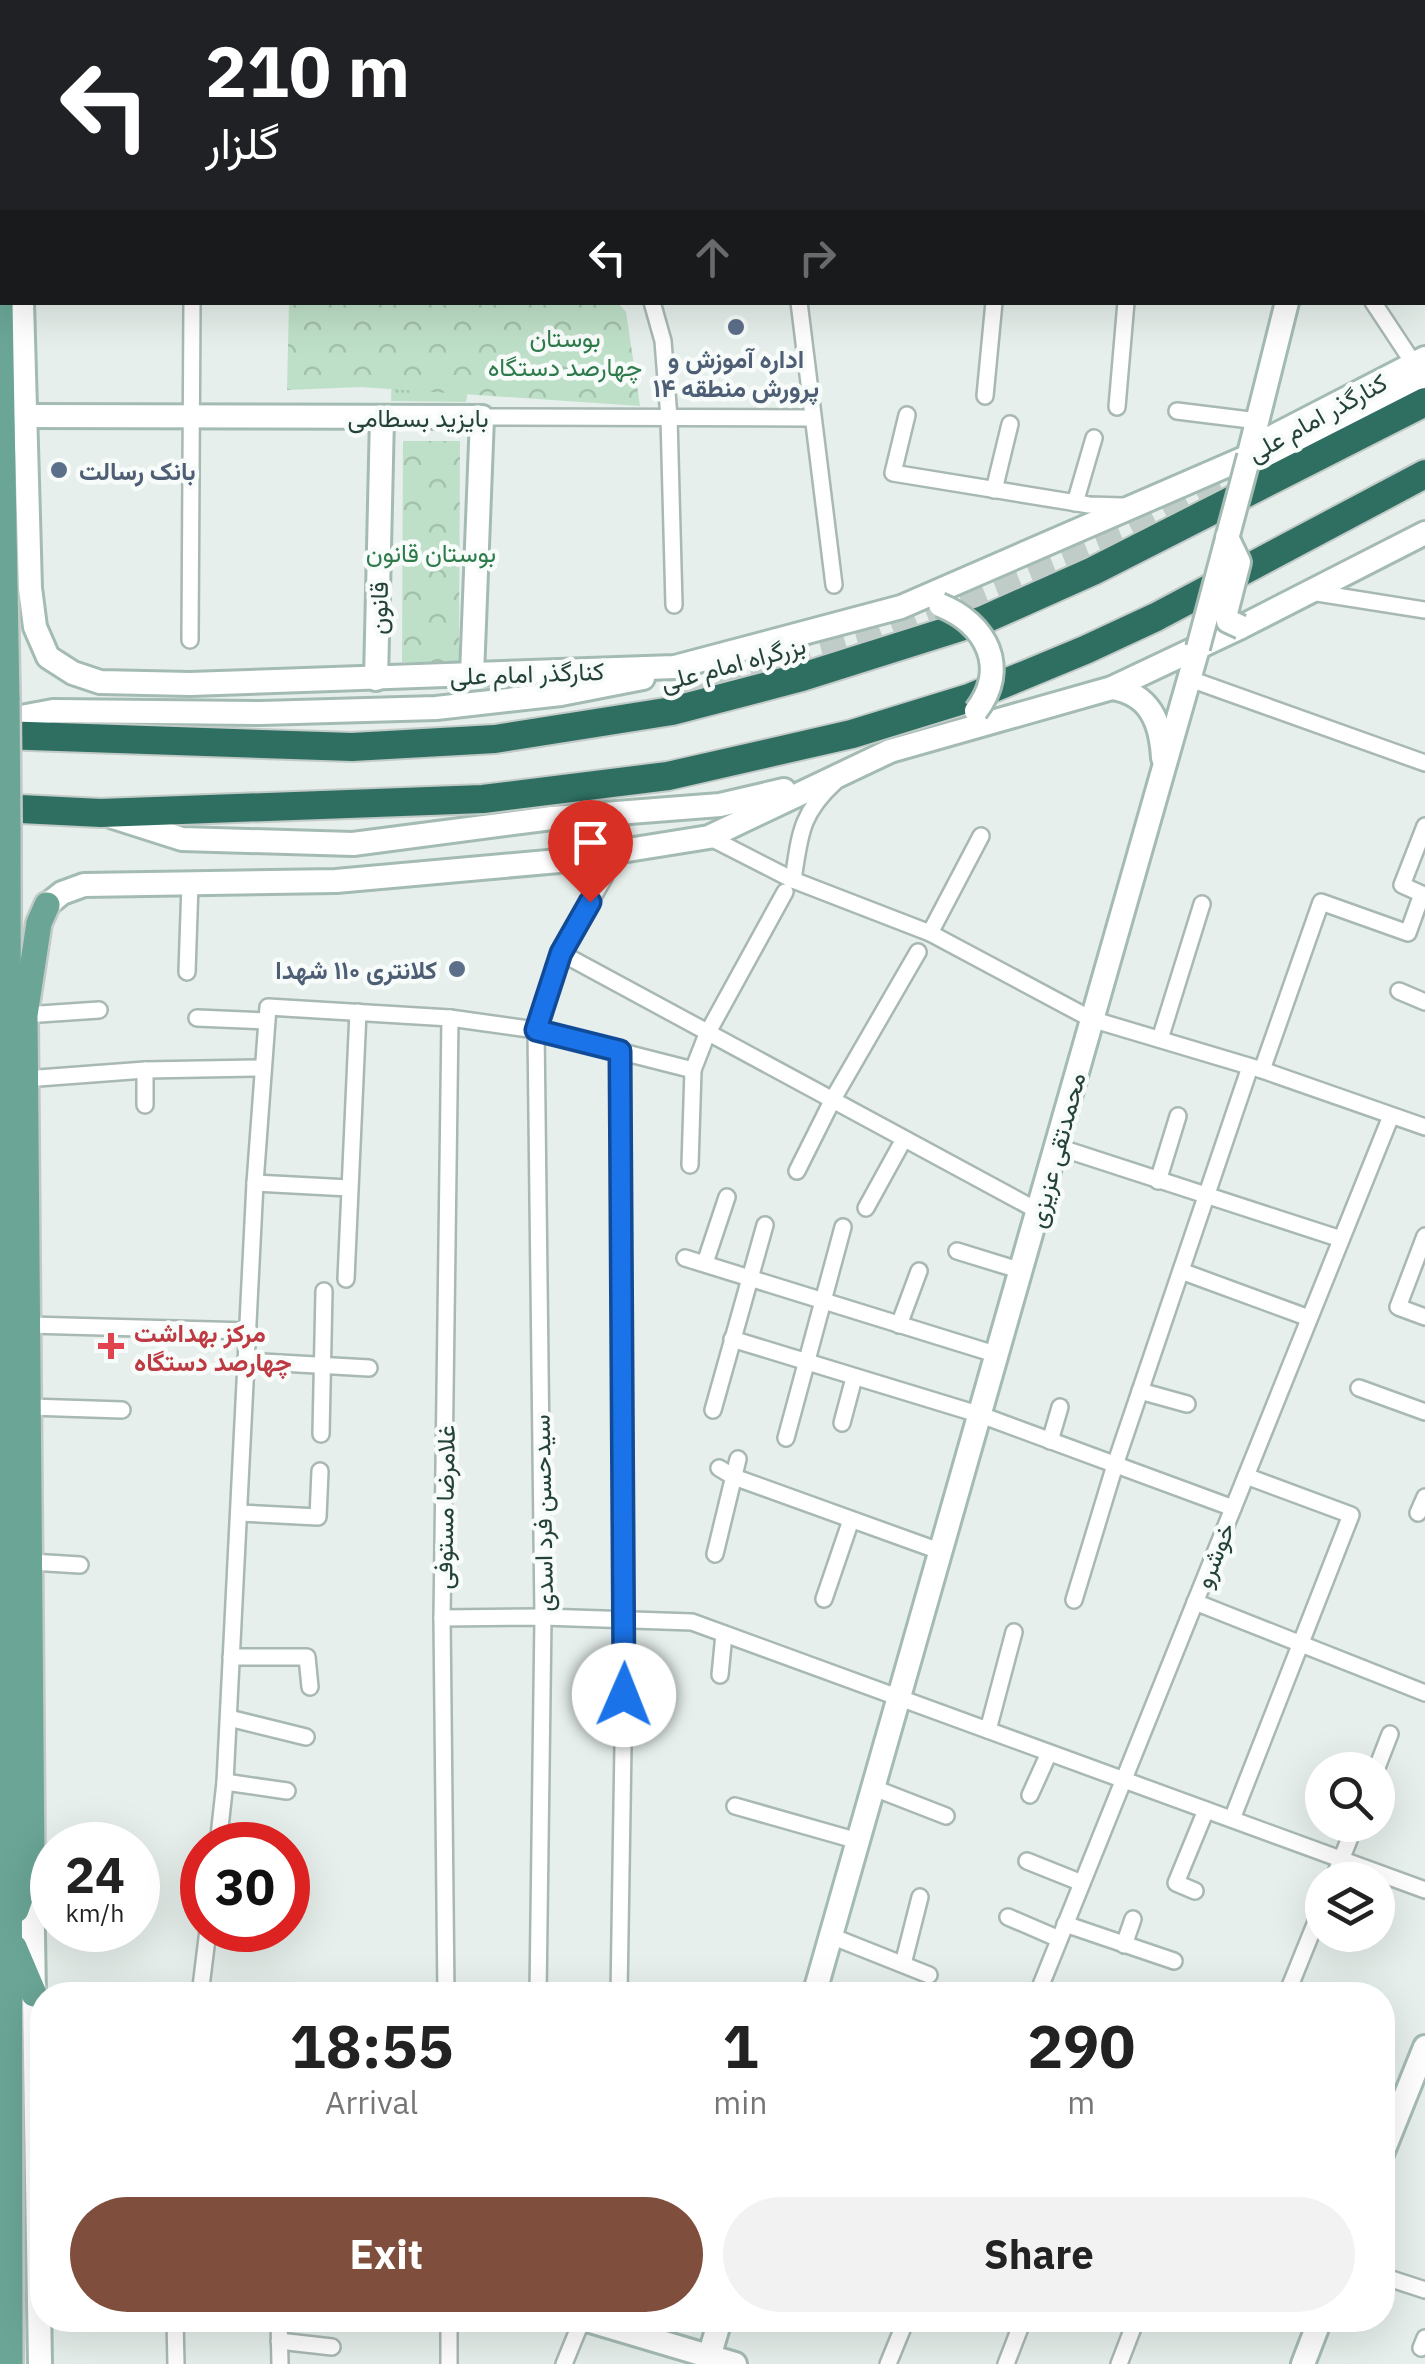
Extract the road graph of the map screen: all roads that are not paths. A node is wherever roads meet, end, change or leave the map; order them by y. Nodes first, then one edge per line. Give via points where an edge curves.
1 (0, 305) edge
2 (22, 305) edge
3 (192, 305) edge
4 (653, 305) edge
5 (799, 305) edge
6 (994, 305) edge
7 (1126, 305) edge
8 (1286, 305) edge
9 (1376, 305) edge
10 (1421, 366) edge
11 (986, 396) dead end
12 (1425, 402) edge
13 (1117, 407) dead end
14 (1177, 411) dead end
15 (908, 415) dead end
16 (24, 416) junction
17 (192, 417) junction
18 (382, 417) junction
19 (482, 417) junction
20 (669, 418) junction
21 (811, 418) junction
22 (1258, 422) junction
23 (1010, 424) dead end
24 (1094, 438) dead end
25 (1249, 456) junction
26 (1425, 474) edge
27 (994, 490) junction
28 (1075, 503) junction
29 (1137, 506) junction
30 (1425, 516) edge
31 (1425, 533) edge
32 (1227, 537) junction
33 (1369, 562) junction
34 (834, 584) dead end
35 (1311, 592) junction
36 (674, 604) dead end
37 (901, 607) junction
38 (1425, 610) edge
39 (1242, 627) junction
40 (190, 640) dead end
41 (1198, 648) junction
42 (675, 668) junction
43 (472, 674) junction
44 (376, 679) junction
45 (1190, 679) junction
46 (1112, 688) junction
47 (3, 730) edge
48 (925, 741) junction
49 (890, 751) junction
50 (1425, 762) edge
51 (1164, 770) junction
52 (827, 780) junction
53 (100, 813) junction
54 (4, 818) edge
55 (1425, 826) edge
56 (981, 836) dead end
57 (709, 837) junction
58 (605, 876) dead end
59 (190, 884) junction
60 (789, 886) junction
61 (1202, 904) dead end
62 (47, 905) junction
63 (930, 933) junction
64 (918, 952) dead end
65 (561, 953) junction
66 (187, 972) dead end
67 (9, 974) junction
68 (1399, 991) dead end
69 (1425, 1002) edge
70 (98, 1010) dead end
71 (358, 1012) junction
72 (25, 1014) junction
73 (197, 1018) dead end
74 (450, 1018) junction
75 (1091, 1019) junction
76 (266, 1021) junction
77 (536, 1030) junction
78 (707, 1034) junction
79 (1160, 1039) junction
80 (620, 1051) junction
81 (262, 1068) junction
82 (1256, 1069) junction
83 (145, 1070) junction
84 (693, 1070) junction
85 (25, 1079) junction
86 (833, 1099) junction
87 (145, 1105) dead end
88 (1178, 1116) dead end
89 (1391, 1116) junction
90 (1425, 1127) edge
91 (904, 1139) junction
92 (1058, 1146) junction
93 (690, 1165) dead end
94 (797, 1171) dead end
95 (1158, 1182) junction
96 (256, 1183) junction
97 (348, 1188) junction
98 (1206, 1197) junction
99 (726, 1198) dead end
100 (866, 1208) dead end
101 (1040, 1212) junction
102 (766, 1225) dead end
103 (842, 1228) dead end
104 (1425, 1236) edge
105 (1341, 1239) junction
106 (958, 1251) dead end
107 (685, 1258) dead end
108 (1421, 1258) edge
109 (705, 1263) junction
110 (918, 1271) dead end
111 (1022, 1271) junction
112 (1182, 1271) junction
113 (750, 1278) junction
114 (346, 1279) dead end
115 (324, 1291) dead end
116 (823, 1302) junction
117 (1425, 1317) edge
118 (1309, 1318) junction
119 (29, 1325) junction
120 (899, 1325) junction
121 (249, 1331) junction
122 (732, 1339) junction
123 (998, 1355) junction
124 (247, 1361) junction
125 (806, 1363) junction
126 (322, 1365) junction
127 (369, 1368) dead end
128 (854, 1378) junction
129 (1359, 1388) dead end
130 (1140, 1391) junction
131 (1186, 1404) dead end
132 (30, 1407) junction
133 (1060, 1407) dead end
134 (122, 1410) dead end
135 (713, 1410) dead end
136 (1425, 1412) edge
137 (982, 1415) junction
138 (842, 1423) dead end
139 (320, 1434) dead end
140 (786, 1438) dead end
141 (1050, 1441) junction
142 (738, 1459) dead end
143 (1115, 1465) junction
144 (320, 1471) dead end
145 (726, 1472) junction
146 (1246, 1476) junction
147 (1233, 1508) junction
148 (240, 1513) junction
149 (851, 1520) junction
150 (942, 1552) junction
151 (715, 1554) dead end
152 (14, 1558) edge
153 (80, 1565) dead end
154 (824, 1598) dead end
155 (1074, 1600) dead end
156 (1195, 1602) junction
157 (543, 1617) junction
158 (442, 1618) junction
159 (625, 1620) junction
160 (1014, 1632) dead end
161 (724, 1634) junction
162 (1300, 1645) junction
163 (231, 1657) junction
164 (720, 1675) dead end
165 (310, 1687) dead end
166 (1425, 1693) edge
167 (900, 1698) junction
168 (229, 1718) junction
169 (988, 1730) junction
170 (1390, 1734) dead end
171 (306, 1738) dead end
172 (1049, 1752) junction
173 (1383, 1752) edge
174 (1124, 1780) junction
175 (225, 1782) junction
176 (874, 1788) junction
177 (287, 1791) dead end
178 (1030, 1795) dead end
179 (734, 1806) dead end
180 (1206, 1810) junction
181 (946, 1816) dead end
182 (1232, 1820) junction
183 (221, 1822) edge
184 (30, 1830) edge
185 (858, 1842) junction
186 (1348, 1842) edge
187 (1342, 1859) junction
188 (1027, 1860) dead end
189 (1341, 1862) edge
190 (30, 1870) edge
191 (1082, 1883) junction
192 (1425, 1890) edge
193 (1195, 1891) dead end
194 (920, 1896) dead end
195 (1008, 1918) dead end
196 (1134, 1919) dead end
197 (8, 1931) junction
198 (1062, 1932) junction
199 (831, 1936) junction
200 (1124, 1945) junction
201 (1305, 1948) edge
202 (36, 1952) edge
203 (205, 1952) edge
204 (1174, 1961) dead end
205 (902, 1964) junction
206 (929, 1975) dead end
207 (32, 1982) edge
208 (37, 1982) edge
209 (202, 1982) edge
210 (446, 1982) edge
211 (538, 1982) edge
212 (619, 1982) edge
213 (818, 1982) edge
214 (1042, 1982) edge
215 (1292, 1982) edge
216 (1425, 2047) edge
217 (1395, 2107) edge
218 (30, 2245) edge
219 (1395, 2280) edge
220 (10, 2290) junction
221 (1425, 2290) edge
222 (40, 2332) edge
223 (176, 2332) edge
224 (279, 2332) edge
225 (449, 2332) edge
226 (579, 2332) edge
227 (621, 2332) edge
228 (716, 2332) edge
229 (901, 2332) edge
230 (1018, 2332) edge
231 (1131, 2332) edge
232 (1315, 2332) edge
233 (279, 2341) junction
234 (332, 2347) dead end
235 (708, 2360) edge
236 (10, 2364) edge
237 (40, 2364) edge
238 (176, 2364) edge
239 (280, 2364) edge
240 (449, 2364) edge
241 (564, 2364) edge
242 (735, 2364) edge
243 (888, 2364) edge
244 (1006, 2364) edge
245 (1119, 2364) edge
246 (1303, 2364) edge

1 - 47 main road
2 - 16 main road, کنارگذر امام علی
3 - 17 street
4 - 20 street via 663,340
5 - 21 street
6 - 11 street
7 - 13 street
8 - 22 main road, محمدتقی عزیزی
9 - 10 street
10 - 25 main road, کنارگذر امام علی via 1273,454
12 - 47 highway, بزرگراه امام علی via 1094,571 983,620 672,711 512,737 352,747
14 - 22 street
15 - 27 street via 893,473
16 - 17 main road, بایزید بسطامی
16 - 44 main road, کنارگذر امام علی via 30,588 35,628 48,657 100,682
17 - 18 main road, بایزید بسطامی
17 - 40 street
18 - 19 main road, بایزید بسطامی
18 - 44 main road, قانون
19 - 20 street, بایزید بسطامی
19 - 43 main road
20 - 21 street, بایزید بسطامی
20 - 36 street
21 - 34 street
22 - 25 main road, محمدتقی عزیزی
23 - 27 street
24 - 28 street
25 - 29 main road, کنارگذر امام علی
25 - 32 main road, محمدتقی عزیزی, bridge
26 - 53 highway via 1085,650 969,698 852,734 668,776 500,798
27 - 28 street
28 - 29 street
29 - 37 main road, کنارگذر امام علی
30 - 33 main road
31 - 33 main road
32 - 39 main road, bridge via 1239,562 1226,613
32 - 41 main road, محمدتقی عزیزی, bridge
33 - 35 main road
35 - 38 street
35 - 39 main road
37 - 42 main road, کنارگذر امام علی
37 - 48 main road, bridge via 940,605 972,622 986,644 992,685 976,711
39 - 41 main road
41 - 45 main road, محمدتقی عزیزی
41 - 46 main road
42 - 43 main road, کنارگذر امام علی
42 - 47 main road via 579,691 436,708 53,711
43 - 44 main road, کنارگذر امام علی
45 - 50 street
45 - 51 main road, محمدتقی عزیزی
46 - 48 main road
46 - 51 main road via 1133,693 1154,713
47 - 54 main road, bridge
48 - 49 main road
49 - 52 main road
49 - 60 street via 833,782 808,810
51 - 75 main road, محمدتقی عزیزی
52 - 53 main road via 720,805 353,844 182,839
52 - 57 main road
53 - 54 highway
54 - 67 main road
55 - 82 street via 1402,886 1422,894 1408,933 1321,902
56 - 63 street
57 - 59 main road via 559,861 336,882
57 - 60 street
58 - 65 street, سیدحسن فرد اسدی
59 - 62 main road via 84,885
59 - 66 street
60 - 63 street
60 - 78 street
61 - 79 street
62 - 67 main road
62 - 72 main road
63 - 75 street
64 - 86 street
65 - 77 street, سیدحسن فرد اسدی
65 - 78 street
67 - 152 main road
68 - 69 street
70 - 72 street
71 - 74 street
71 - 76 street via 271,1006
71 - 97 street
72 - 85 main road
73 - 76 street
74 - 77 street
74 - 158 street, غلامرضا مستوفی
75 - 79 street
75 - 92 main road, محمدتقی عزیزی
76 - 81 street
77 - 80 street
77 - 157 street, سیدحسن فرد اسدی
78 - 84 street
78 - 86 street
79 - 82 street
80 - 84 street
80 - 159 street
81 - 83 street
81 - 96 street
82 - 89 street
82 - 98 street
83 - 85 street
83 - 87 street
84 - 93 street
85 - 119 main road
86 - 91 street
86 - 94 street
88 - 95 street
89 - 90 street
89 - 105 street, خوشرو
91 - 100 street
91 - 101 street
92 - 95 street
92 - 101 main road, محمدتقی عزیزی
95 - 98 street
96 - 97 street
96 - 121 street
97 - 114 street
98 - 105 street
98 - 112 street
99 - 109 street
101 - 111 main road, محمدتقی عزیزی
102 - 113 street
103 - 116 street
104 - 108 street
105 - 118 street, خوشرو
106 - 111 street
107 - 109 street
108 - 117 street via 1398,1307
109 - 113 street
110 - 120 street
111 - 123 main road, محمدتقی عزیزی
112 - 118 street
112 - 130 street
113 - 116 street
113 - 122 street
115 - 126 street
116 - 120 street
116 - 125 street
118 - 146 street, خوشرو
119 - 121 street
119 - 132 main road
120 - 123 street
121 - 124 street
122 - 125 street
122 - 135 street
123 - 137 main road, محمدتقی عزیزی
124 - 126 street
124 - 148 street
125 - 128 street
125 - 140 street
126 - 127 street
126 - 139 street
128 - 137 street
128 - 138 street
129 - 136 street
130 - 131 street
130 - 143 street
132 - 134 street
132 - 152 main road
133 - 141 street
137 - 141 street
137 - 150 main road, محمدتقی عزیزی
141 - 143 street
142 - 145 street
143 - 147 street
143 - 155 street
144 - 148 street via 318,1518
145 - 149 street
145 - 151 street
146 - 147 street, خوشرو
146 - 162 street via 1351,1515
147 - 156 street, خوشرو
148 - 163 street
149 - 150 street
149 - 154 street
150 - 167 main road, محمدتقی عزیزی
152 - 153 street
152 - 184 main road
152 - 197 main road
156 - 162 street
156 - 174 street, خوشرو
157 - 158 street
157 - 159 street
157 - 211 street, سیدحسن فرد اسدی
158 - 210 street, غلامرضا مستوفی
159 - 161 street via 692,1622
159 - 212 street
160 - 169 street
161 - 164 street
161 - 167 street
162 - 166 street
162 - 182 street
163 - 165 street via 307,1657
163 - 168 street
167 - 169 street
167 - 176 main road, محمدتقی عزیزی
168 - 171 street
168 - 175 street
169 - 172 street
170 - 173 street
172 - 174 street
172 - 178 street
174 - 180 street
174 - 191 street, خوشرو
175 - 177 street
175 - 183 street
176 - 181 street
176 - 185 main road, محمدتقی عزیزی
179 - 185 street
180 - 182 street
180 - 193 street via 1176,1883
182 - 187 street
185 - 199 main road, محمدتقی عزیزی
186 - 187 street
187 - 189 street
187 - 192 street
188 - 191 street
190 - 197 main road
191 - 198 street, خوشرو
194 - 205 street
195 - 198 street
196 - 200 street
197 - 207 main road
197 - 220 main road
198 - 200 street
198 - 214 street, خوشرو
199 - 205 street
199 - 213 main road, محمدتقی عزیزی
200 - 204 street
201 - 215 street
202 - 208 main road
203 - 209 street
205 - 206 street
216 - 217 main road
218 - 220 main road
219 - 221 street
220 - 236 main road
222 - 237 main road
223 - 238 street
224 - 233 street
225 - 240 street
226 - 241 street
227 - 235 main road
228 - 235 main road
229 - 243 street
230 - 244 street
231 - 245 street
232 - 246 main road
233 - 234 street
233 - 239 street
235 - 242 main road

